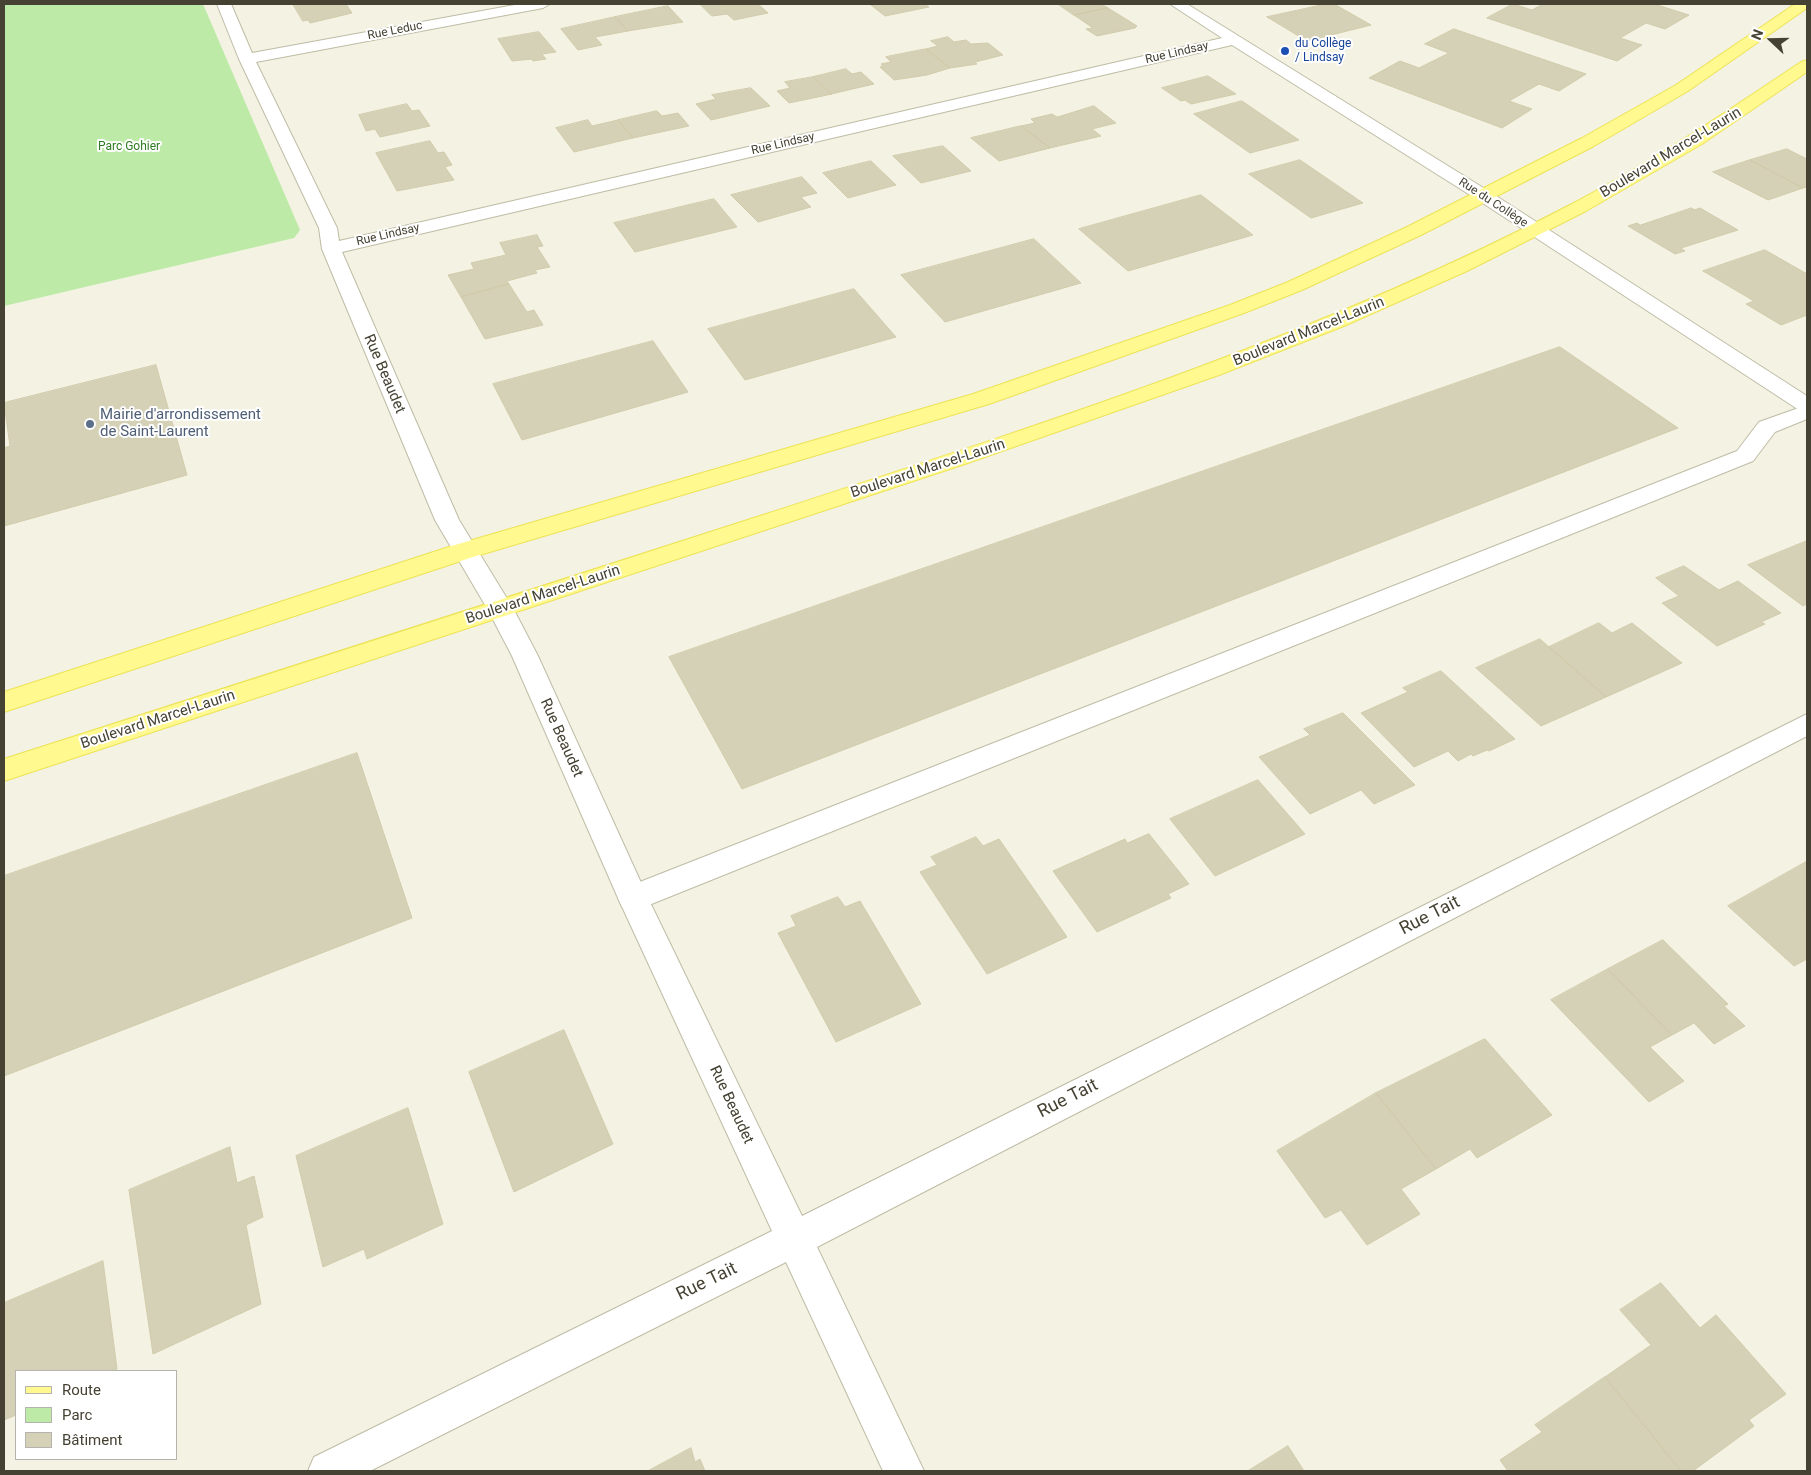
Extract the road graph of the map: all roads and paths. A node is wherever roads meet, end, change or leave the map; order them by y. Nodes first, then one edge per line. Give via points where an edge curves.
1 (224, 4) edge
2 (543, 4) edge
3 (1177, 4) edge
4 (1804, 4) edge
5 (1235, 40) junction
6 (247, 59) junction
7 (1807, 65) edge
8 (1484, 196) junction
9 (1537, 231) junction
10 (331, 249) junction
11 (1807, 405) edge
12 (1807, 411) edge
13 (464, 551) junction
14 (502, 610) junction
15 (4, 702) edge
16 (1807, 724) edge
17 (4, 770) edge
18 (633, 898) junction
19 (794, 1238) junction
20 (328, 1471) edge
21 (904, 1471) edge

1 - 6 street, Rue Beaudet
2 - 6 street, Rue Leduc
3 - 5 street, Rue du Collège
4 - 8 main road via 1682,88
5 - 8 street, Rue du Collège
5 - 10 street, Rue Lindsay
6 - 10 street, Rue Beaudet via 328,228
7 - 9 main road, Boulevard Marcel-Laurin via 1695,139
8 - 9 street, Rue du Collège
8 - 13 main road via 1295,286 1057,374
9 - 11 street, Rue du Collège
9 - 14 main road, Boulevard Marcel-Laurin via 1372,307 1196,377
10 - 13 street, Rue Beaudet via 447,520
12 - 18 street via 1767,427 1744,456
13 - 14 street, Rue Beaudet
13 - 15 main road
14 - 17 main road, Boulevard Marcel-Laurin
14 - 18 street, Rue Beaudet
16 - 19 street, Rue Tait
18 - 19 street, Rue Beaudet
19 - 20 street, Rue Tait
19 - 21 street, Rue Beaudet

